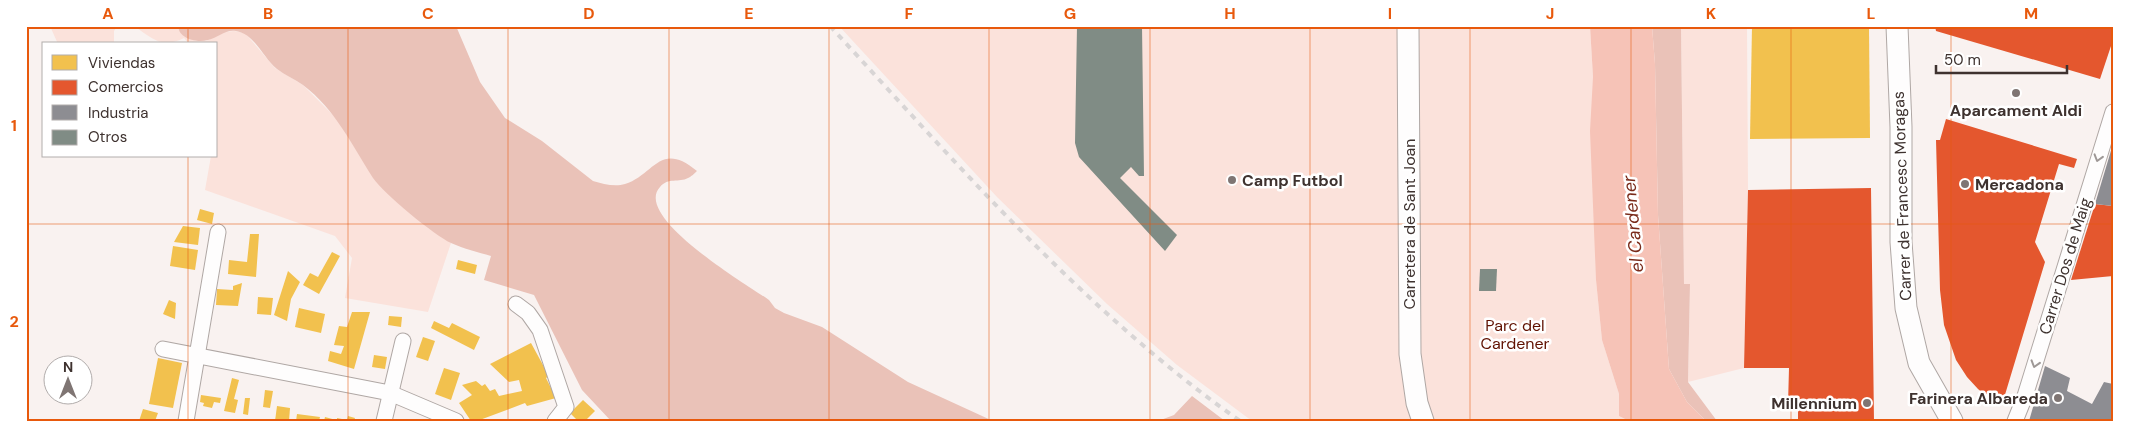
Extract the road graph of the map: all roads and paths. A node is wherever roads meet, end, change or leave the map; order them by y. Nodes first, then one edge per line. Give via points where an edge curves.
1 (1408, 26) edge
2 (1897, 26) edge
3 (2113, 112) edge
4 (218, 232) dead end
5 (516, 304) dead end
6 (403, 341) dead end
7 (163, 349) dead end
8 (197, 356) junction
9 (1919, 363) junction
10 (390, 393) junction
11 (186, 421) edge
12 (384, 421) edge
13 (456, 421) edge
14 (555, 421) edge
15 (1423, 421) edge
16 (1952, 421) edge
17 (1968, 421) edge
18 (2015, 421) edge

1 - 15 street, Carretera de Sant Joan via 1410,354
2 - 9 street, Carrer de Francesc Moragas via 1900,242 1906,308
3 -> 18 street, Carrer Dos de Maig
4 - 8 street
5 - 14 street via 528,313 540,330 566,407
6 - 10 street
7 - 8 street
8 - 10 street
8 - 11 street
9 - 16 street, Carrer de Francesc Moragas
9 - 17 street, Carrer de Francesc Moragas
10 - 12 street
10 - 13 street

